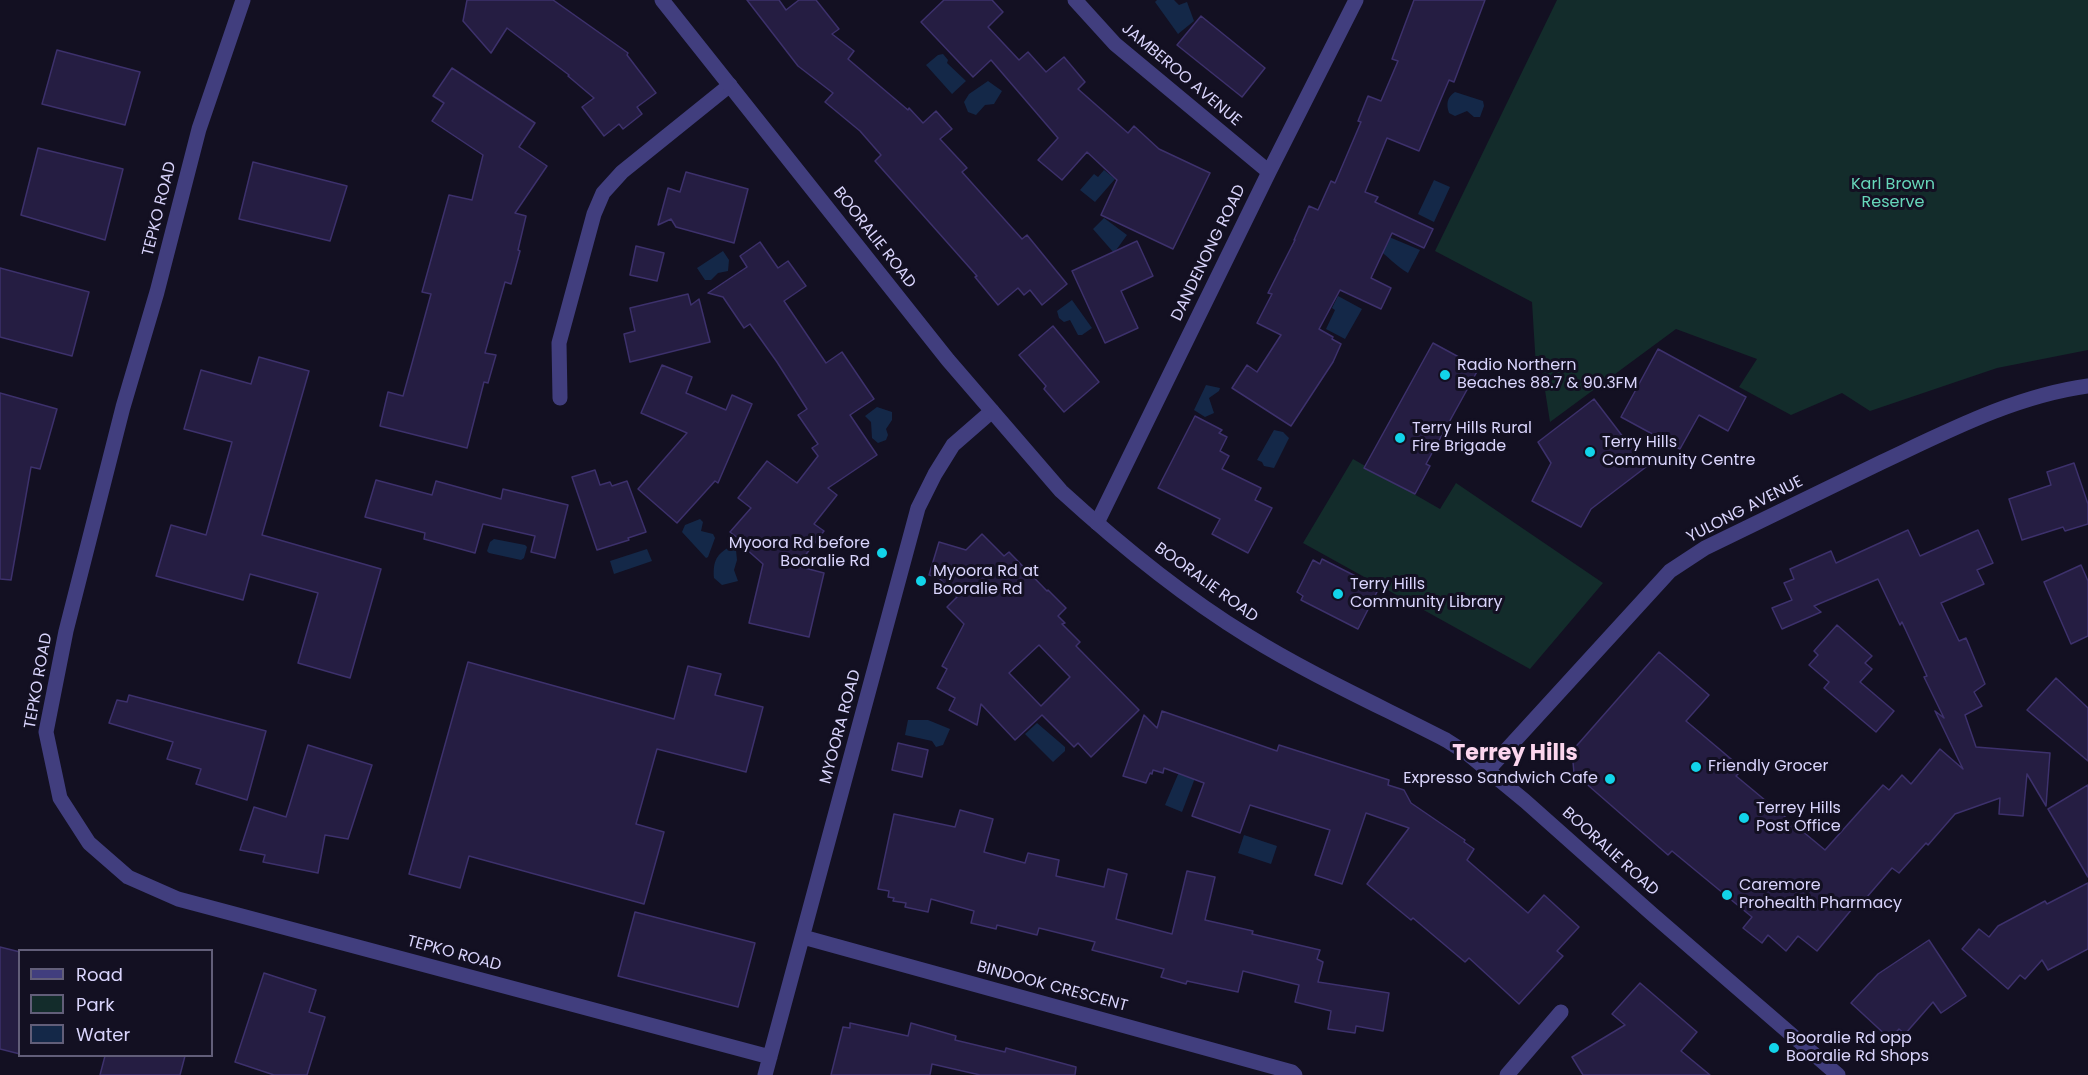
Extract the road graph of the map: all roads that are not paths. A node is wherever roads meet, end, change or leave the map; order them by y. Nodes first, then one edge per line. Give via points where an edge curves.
1 (243, 0) edge
2 (662, 0) edge
3 (1075, 0) edge
4 (1356, 0) edge
5 (730, 85) junction
6 (1269, 172) junction
7 (2088, 386) edge
8 (560, 398) dead end
9 (992, 411) junction
10 (1097, 523) junction
11 (1488, 770) junction
12 (803, 937) junction
13 (1561, 1012) dead end
14 (770, 1057) junction
15 (1293, 1073) edge
16 (765, 1075) edge
17 (1507, 1075) edge
18 (1838, 1075) edge

1 - 14 street, TEPKO ROAD via 199,129 66,631 45,732 60,798 89,843 128,877 178,898
2 - 5 street, BOORALIE ROAD
3 - 6 street, JAMBEROO AVENUE via 1115,44
4 - 6 street, DANDENONG ROAD
5 - 8 street via 622,172 603,194 559,343
5 - 9 street, BOORALIE ROAD
6 - 10 street, DANDENONG ROAD
7 - 11 street, YULONG AVENUE via 2008,406 1705,548 1670,571
9 - 10 street, BOORALIE ROAD via 1061,491
9 - 12 street, MYOORA ROAD via 953,445 918,508
10 - 11 street, BOORALIE ROAD via 1245,635 1446,740
11 - 18 street, BOORALIE ROAD
12 - 14 street, MYOORA ROAD
12 - 15 street, BINDOOK CRESCENT
13 - 17 street
14 - 16 street, MYOORA ROAD

